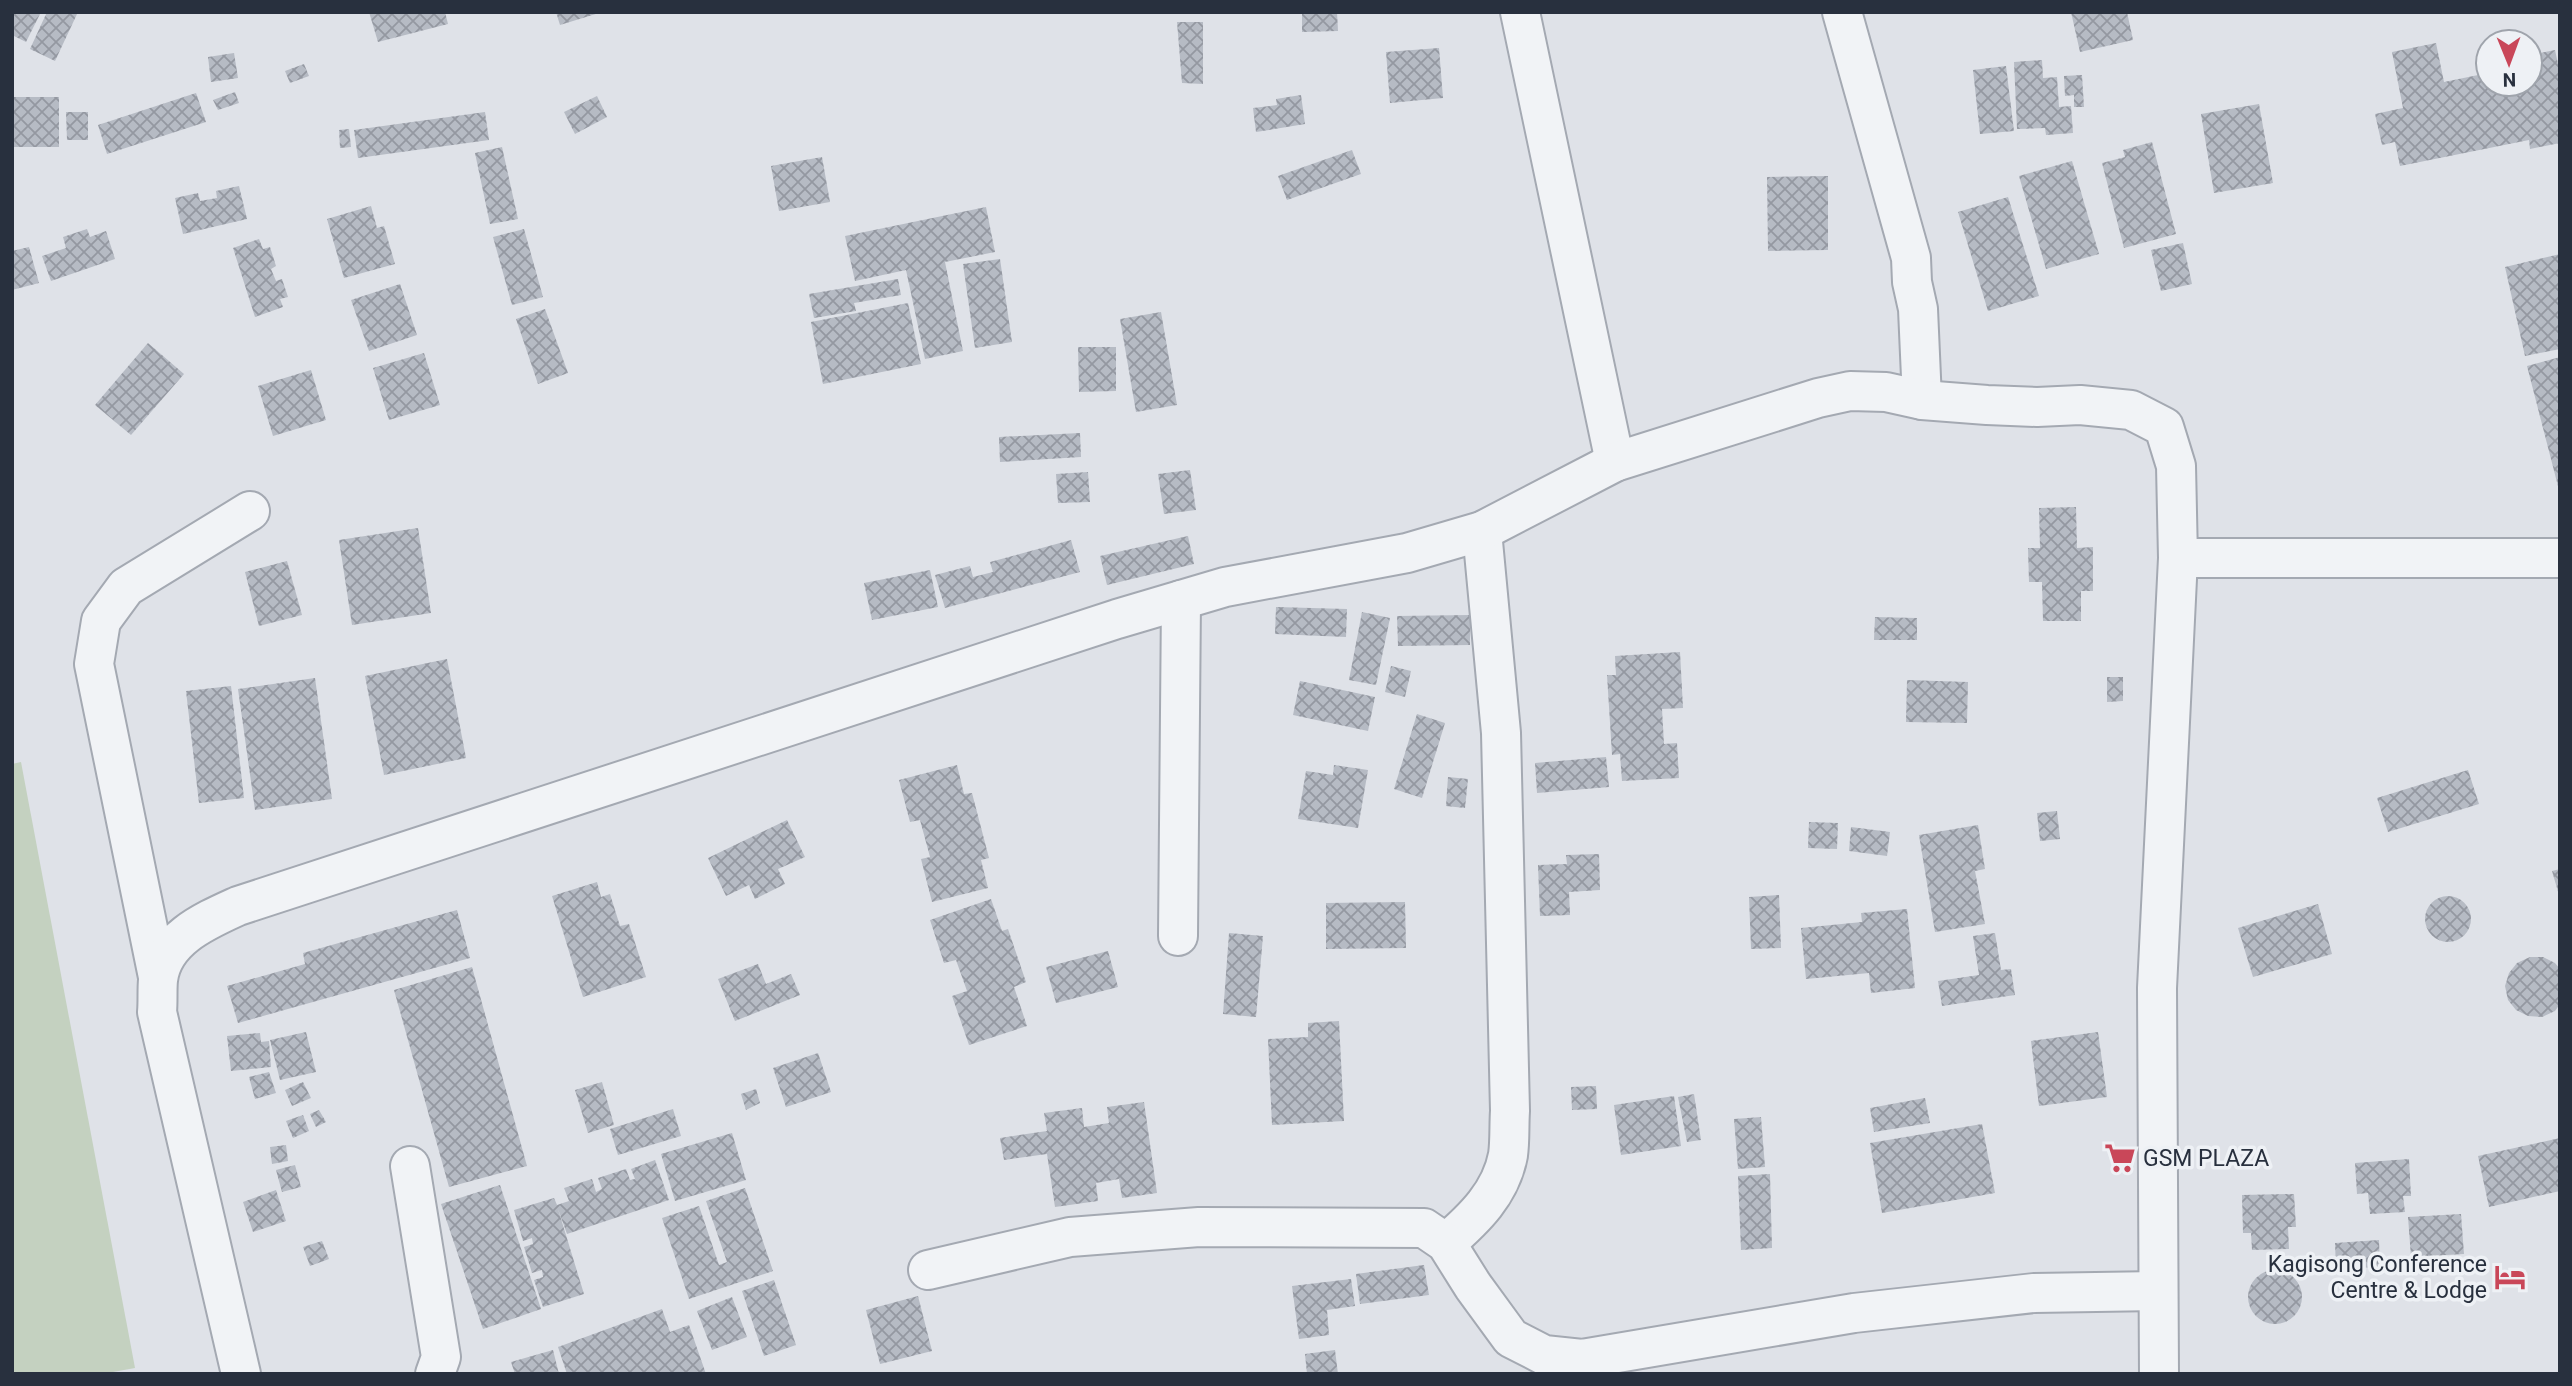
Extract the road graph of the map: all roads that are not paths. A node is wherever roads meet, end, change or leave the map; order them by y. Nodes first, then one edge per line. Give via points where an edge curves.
1 (1521, 12) edge
2 (1842, 12) edge
3 (1922, 400) junction
4 (1615, 461) junction
5 (250, 511) dead end
6 (1482, 531) junction
7 (2178, 558) junction
8 (2560, 558) edge
9 (1181, 600) junction
10 (1178, 936) dead end
11 (158, 978) junction
12 (410, 1166) dead end
13 (1446, 1243) junction
14 (928, 1270) dead end
15 (2158, 1291) junction
16 (241, 1374) edge
17 (435, 1374) edge
18 (2159, 1374) edge

1 - 4 street
2 - 3 street via 1911,258
3 - 4 street via 1850,391
3 - 7 street via 2131,410 2164,427 2176,466
4 - 6 street
5 - 11 street via 126,587 101,621 94,664
6 - 9 street via 1407,552 1225,587
6 - 13 street via 1501,733 1510,1111 1507,1156 1496,1188 1475,1217
7 - 8 street
7 - 15 street via 2158,988
9 - 10 street
9 - 11 street via 238,906 198,924 167,953
11 - 16 street via 158,1012
12 - 17 street via 441,1357
13 - 14 street via 1424,1227 1199,1227 1070,1237
13 - 15 street via 1511,1338 1544,1355 1582,1359 1854,1313 2034,1293
15 - 18 street

